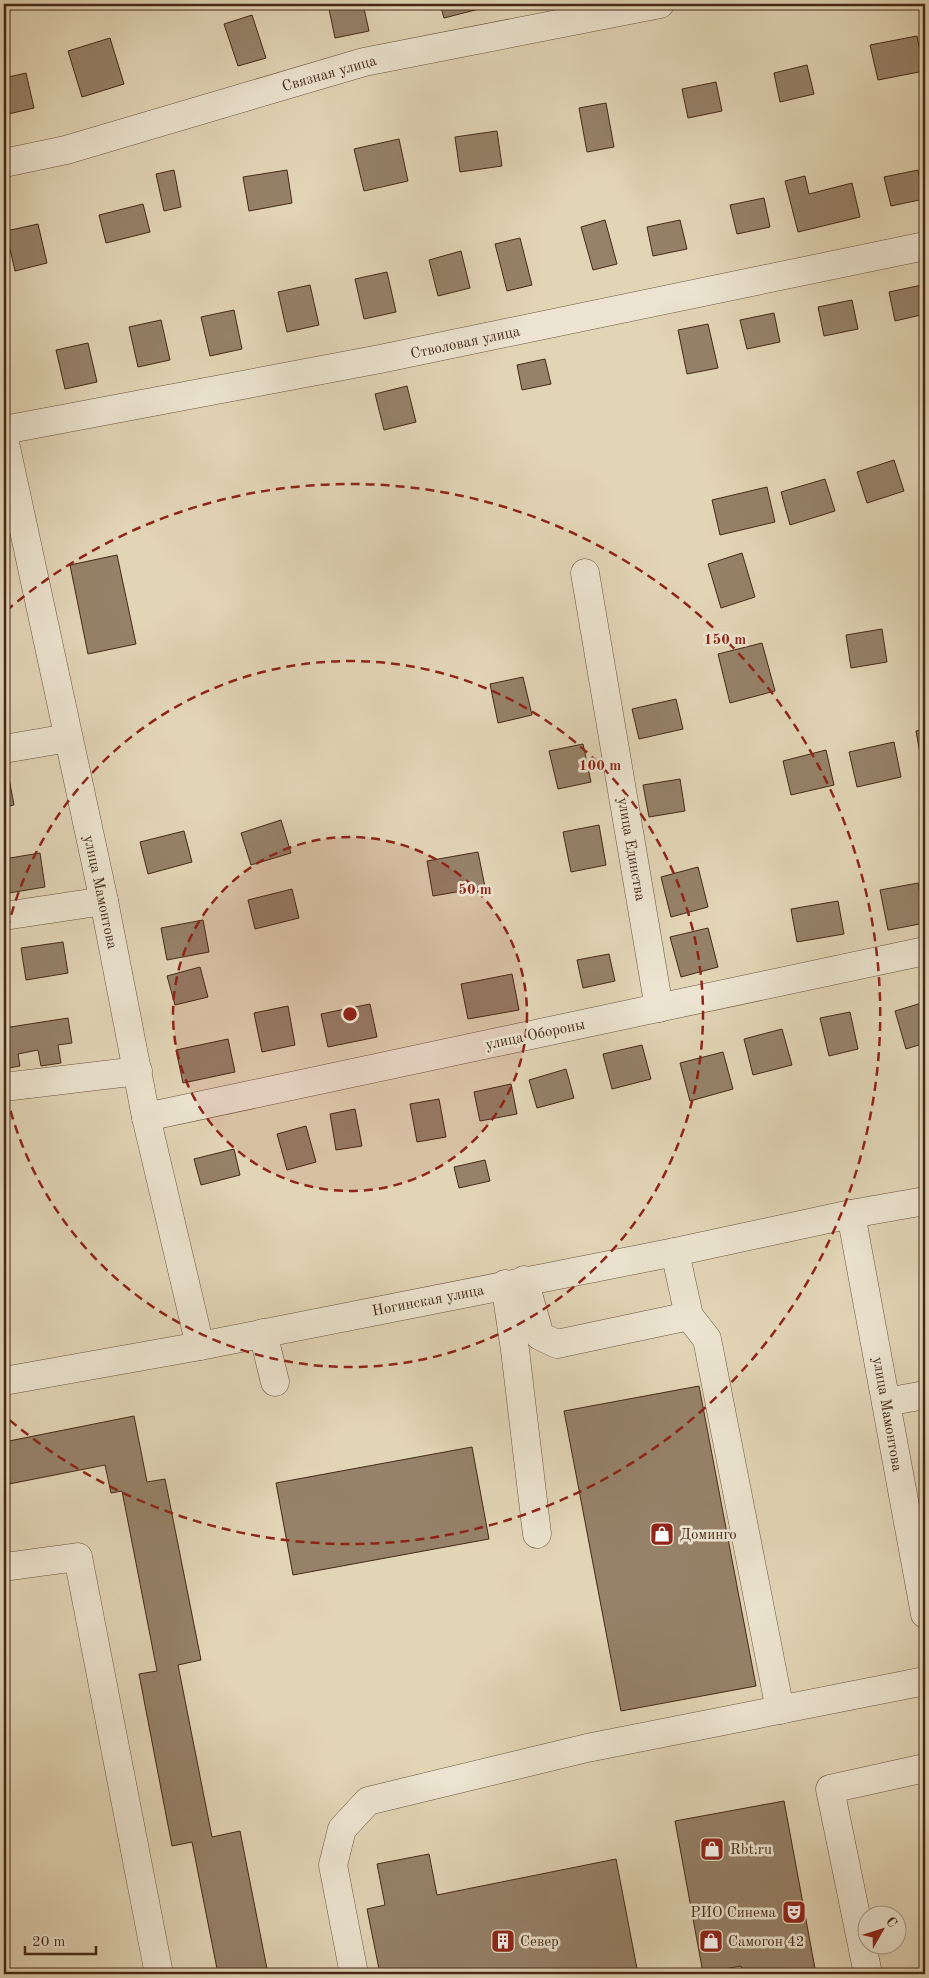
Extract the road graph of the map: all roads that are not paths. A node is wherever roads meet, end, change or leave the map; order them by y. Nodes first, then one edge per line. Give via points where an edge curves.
1 (660, 4) edge
2 (4, 163) edge
3 (925, 246) edge
4 (4, 430) edge
5 (4, 438) edge
6 (585, 573) dead end
7 (68, 738) junction
8 (4, 749) edge
9 (104, 900) junction
10 (4, 916) edge
11 (925, 951) edge
12 (659, 1008) junction
13 (138, 1071) junction
14 (4, 1087) edge
15 (146, 1117) junction
16 (925, 1201) edge
17 (852, 1214) junction
18 (675, 1252) junction
19 (515, 1282) junction
20 (689, 1316) junction
21 (263, 1333) junction
22 (200, 1346) junction
23 (4, 1381) edge
24 (275, 1382) dead end
25 (925, 1395) edge
26 (886, 1402) junction
27 (537, 1534) dead end
28 (4, 1567) edge
29 (925, 1614) edge
30 (925, 1681) edge
31 (780, 1710) junction
32 (925, 1768) edge
33 (159, 1974) edge
34 (354, 1974) edge
35 (868, 1974) edge

1 - 2 street, Связная улица via 364,62 66,150
3 - 4 street, Стволовая улица via 380,359
5 - 7 street, улица Мамонтова
6 - 12 street, улица Единства
7 - 8 street
7 - 9 street, улица Мамонтова
9 - 10 street
9 - 13 street, улица Мамонтова
11 - 12 street, улица Обороны
12 - 15 street, улица Обороны
13 - 14 street
13 - 15 street, улица Мамонтова
15 - 22 street, улица Мамонтова
16 - 17 street, Ногинская улица
17 - 18 street, Ногинская улица
17 - 26 street, улица Мамонтова
18 - 19 street, Ногинская улица
18 - 20 street
19 - 20 street via 540,1336 557,1344
19 - 21 street, Ногинская улица
19 - 27 street via 516,1360
20 - 31 street via 707,1340
21 - 22 street, Ногинская улица
21 - 24 street
22 - 23 street, Ногинская улица
25 - 26 street
26 - 29 street, улица Мамонтова
28 - 33 street via 78,1557
30 - 31 street
31 - 34 street via 587,1748 368,1801 342,1830 333,1865
32 - 35 street via 830,1789

